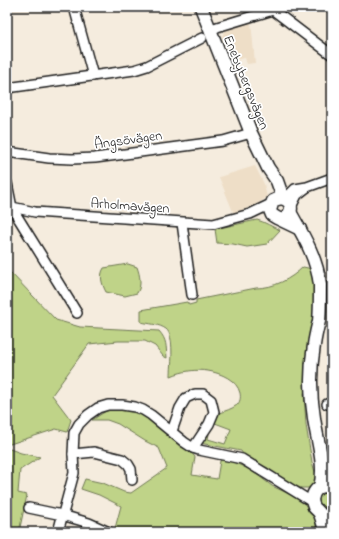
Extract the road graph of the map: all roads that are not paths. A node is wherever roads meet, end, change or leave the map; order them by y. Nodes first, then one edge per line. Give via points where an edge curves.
1 (74, 7) edge
2 (201, 7) edge
3 (277, 9) edge
4 (206, 34) junction
5 (332, 55) edge
6 (93, 76) junction
7 (7, 88) edge
8 (251, 134) junction
9 (7, 152) edge
10 (332, 178) edge
11 (7, 183) edge
12 (10, 207) edge
13 (281, 207) junction
14 (182, 222) junction
15 (192, 295) dead end
16 (77, 312) dead end
17 (172, 432) junction
18 (192, 448) junction
19 (73, 454) junction
20 (322, 467) junction
21 (132, 480) dead end
22 (332, 484) edge
23 (323, 501) edge
24 (29, 508) dead end
25 (62, 514) junction
26 (325, 531) edge
27 (58, 532) edge
28 (109, 532) edge

1 - 6 street
2 - 4 main road, Enebybergsvägen
3 - 4 street via 217,27
3 - 5 street
4 - 6 street via 147,66
4 - 8 main road, Enebybergsvägen
6 - 7 street
8 - 9 street, Ängsövägen via 223,141 72,160
8 - 13 main road, Enebybergsvägen via 268,168
10 - 13 street via 307,187
11 - 12 street
12 - 14 street, Arholmavägen via 35,212
12 - 16 street
13 - 14 street, Arholmavägen via 213,224
13 - 20 main road, Enebybergsvägen via 300,229 316,266 320,285 319,320 311,376 314,418
14 - 15 street
17 - 18 street
17 - 18 street via 186,398 203,394 211,400 214,412
17 - 19 street via 143,410 108,405 88,414 79,424 74,433
18 - 23 street via 242,459 296,491
19 - 21 street via 94,452 122,460 132,469
19 - 25 street via 74,473
20 - 22 main road, Enebybergsvägen
20 - 23 main road, Enebybergsvägen
23 - 26 main road, Enebybergsvägen
24 - 25 street
25 - 27 street
25 - 28 street

